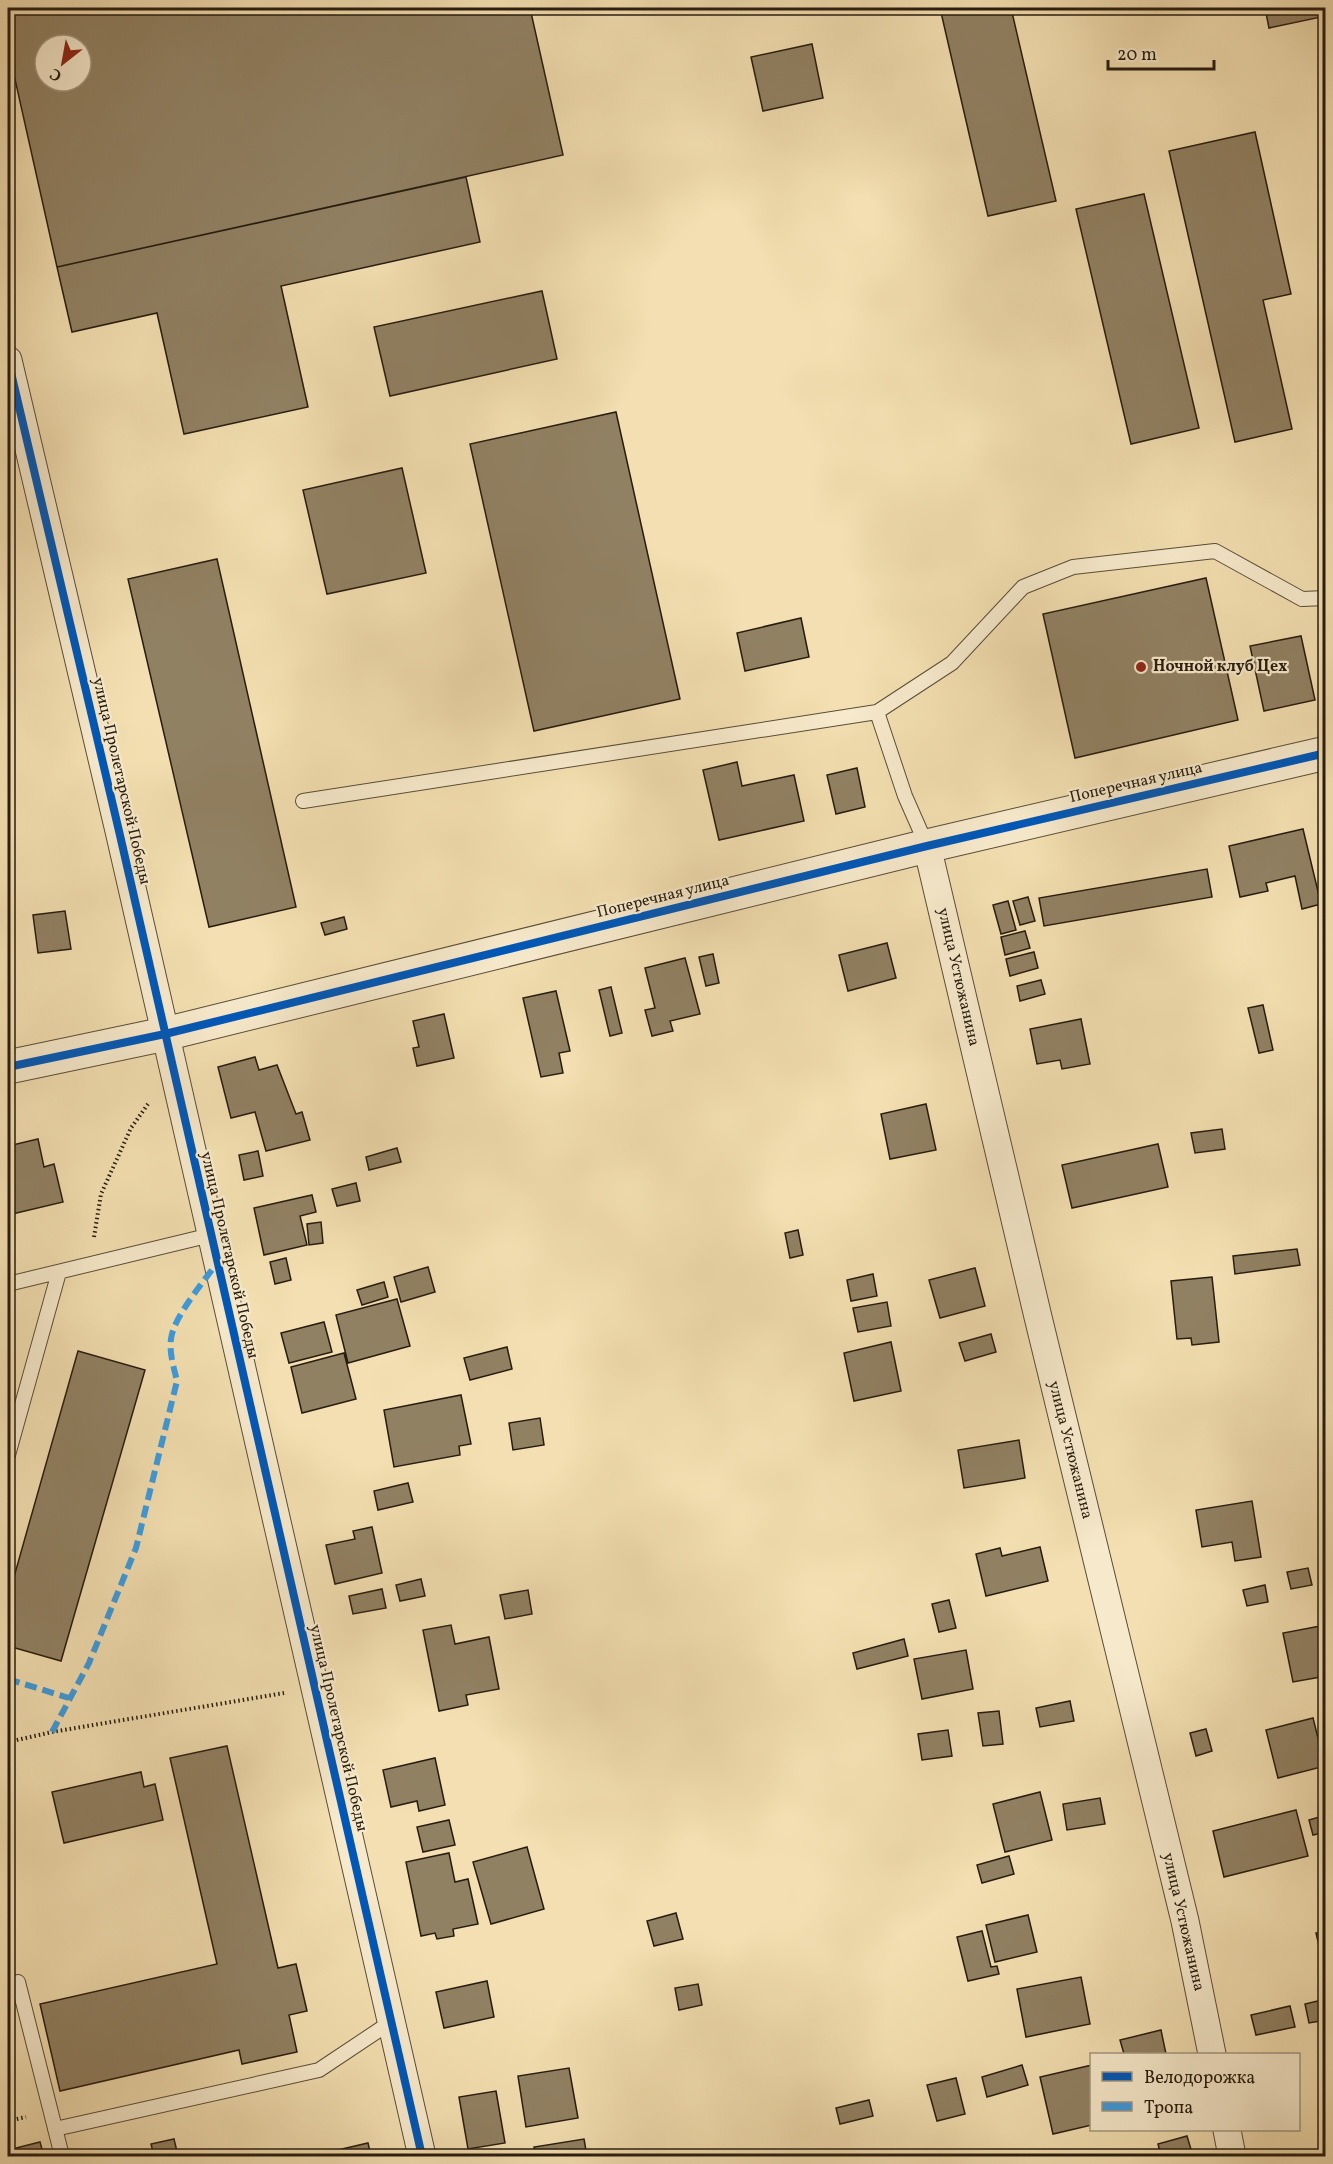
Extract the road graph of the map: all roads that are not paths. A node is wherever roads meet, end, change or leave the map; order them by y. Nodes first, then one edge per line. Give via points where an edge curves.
1 (8, 360) edge
2 (1326, 598) edge
3 (877, 712) junction
4 (1326, 753) edge
5 (303, 801) dead end
6 (927, 846) junction
7 (165, 1035) junction
8 (8, 1067) edge
9 (211, 1235) junction
10 (58, 1272) junction
11 (8, 1284) edge
12 (8, 1455) edge
13 (18, 1982) dead end
14 (391, 2022) junction
15 (1212, 2053) edge
16 (55, 2129) junction
17 (1227, 2131) edge
18 (62, 2157) edge
19 (422, 2157) edge
20 (1232, 2157) edge

1 - 7 street, улица Пролетарской Победы
2 - 3 lane via 1302,599 1215,551 1073,567 1023,587 952,663
3 - 5 lane
3 - 6 lane via 905,796
4 - 6 street, Поперечная улица
6 - 7 street, Поперечная улица
6 - 15 street, улица Устюжанина via 1182,1909
7 - 8 street, Поперечная улица
7 - 9 street, улица Пролетарской Победы
9 - 10 lane
9 - 14 street, улица Пролетарской Победы
10 - 11 lane
10 - 12 lane
13 - 16 lane
14 - 16 lane via 319,2070
14 - 19 street, улица Пролетарской Победы
16 - 18 lane
17 - 20 street

